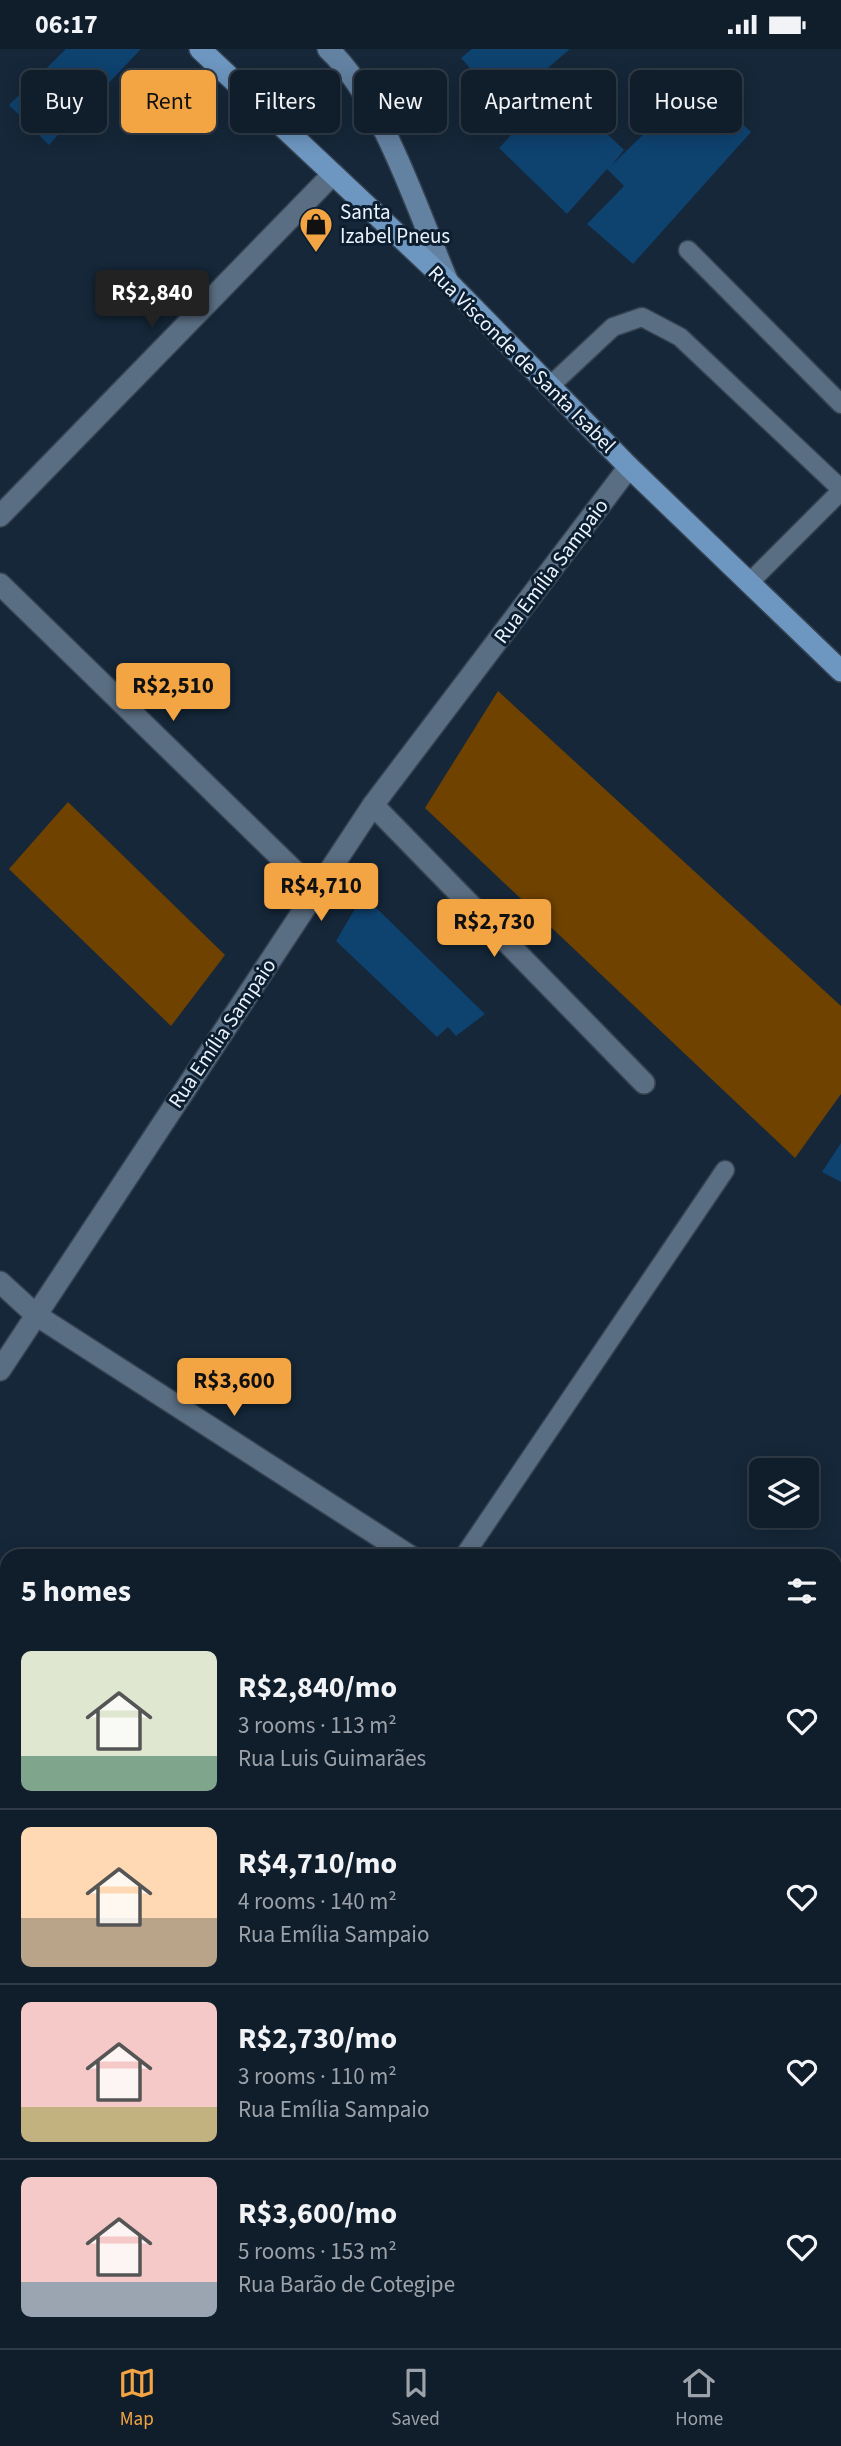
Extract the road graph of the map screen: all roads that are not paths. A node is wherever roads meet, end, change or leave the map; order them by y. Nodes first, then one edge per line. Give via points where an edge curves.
1 (200, 49) edge
2 (332, 51) edge
3 (333, 174) junction
4 (688, 250) dead end
5 (448, 282) junction
6 (550, 386) junction
7 (841, 404) edge
8 (629, 467) junction
9 (841, 490) edge
10 (0, 516) edge
11 (750, 583) junction
12 (0, 584) edge
13 (841, 671) edge
14 (373, 805) junction
15 (316, 892) junction
16 (644, 1083) dead end
17 (726, 1170) dead end
18 (0, 1282) edge
19 (36, 1315) junction
20 (0, 1370) edge
21 (399, 1549) edge
22 (469, 1549) edge

1 - 3 main road, Rua Visconde de Santa Isabel
2 - 5 main road via 374,110
3 - 5 main road, Rua Visconde de Santa Isabel
3 - 10 street
4 - 7 lane
5 - 6 main road, Rua Visconde de Santa Isabel
6 - 8 main road, Rua Visconde de Santa Isabel
6 - 9 lane via 613,327 642,317 680,337
8 - 11 main road, Rua Visconde de Santa Isabel
8 - 14 street, Rua Emília Sampaio
9 - 11 lane
11 - 13 main road, Rua Visconde de Santa Isabel
12 - 15 street
14 - 15 street, Rua Emília Sampaio
14 - 16 street
15 - 19 street, Rua Emília Sampaio
17 - 22 lane
18 - 19 street
19 - 20 street, Rua Emília Sampaio
19 - 21 street

